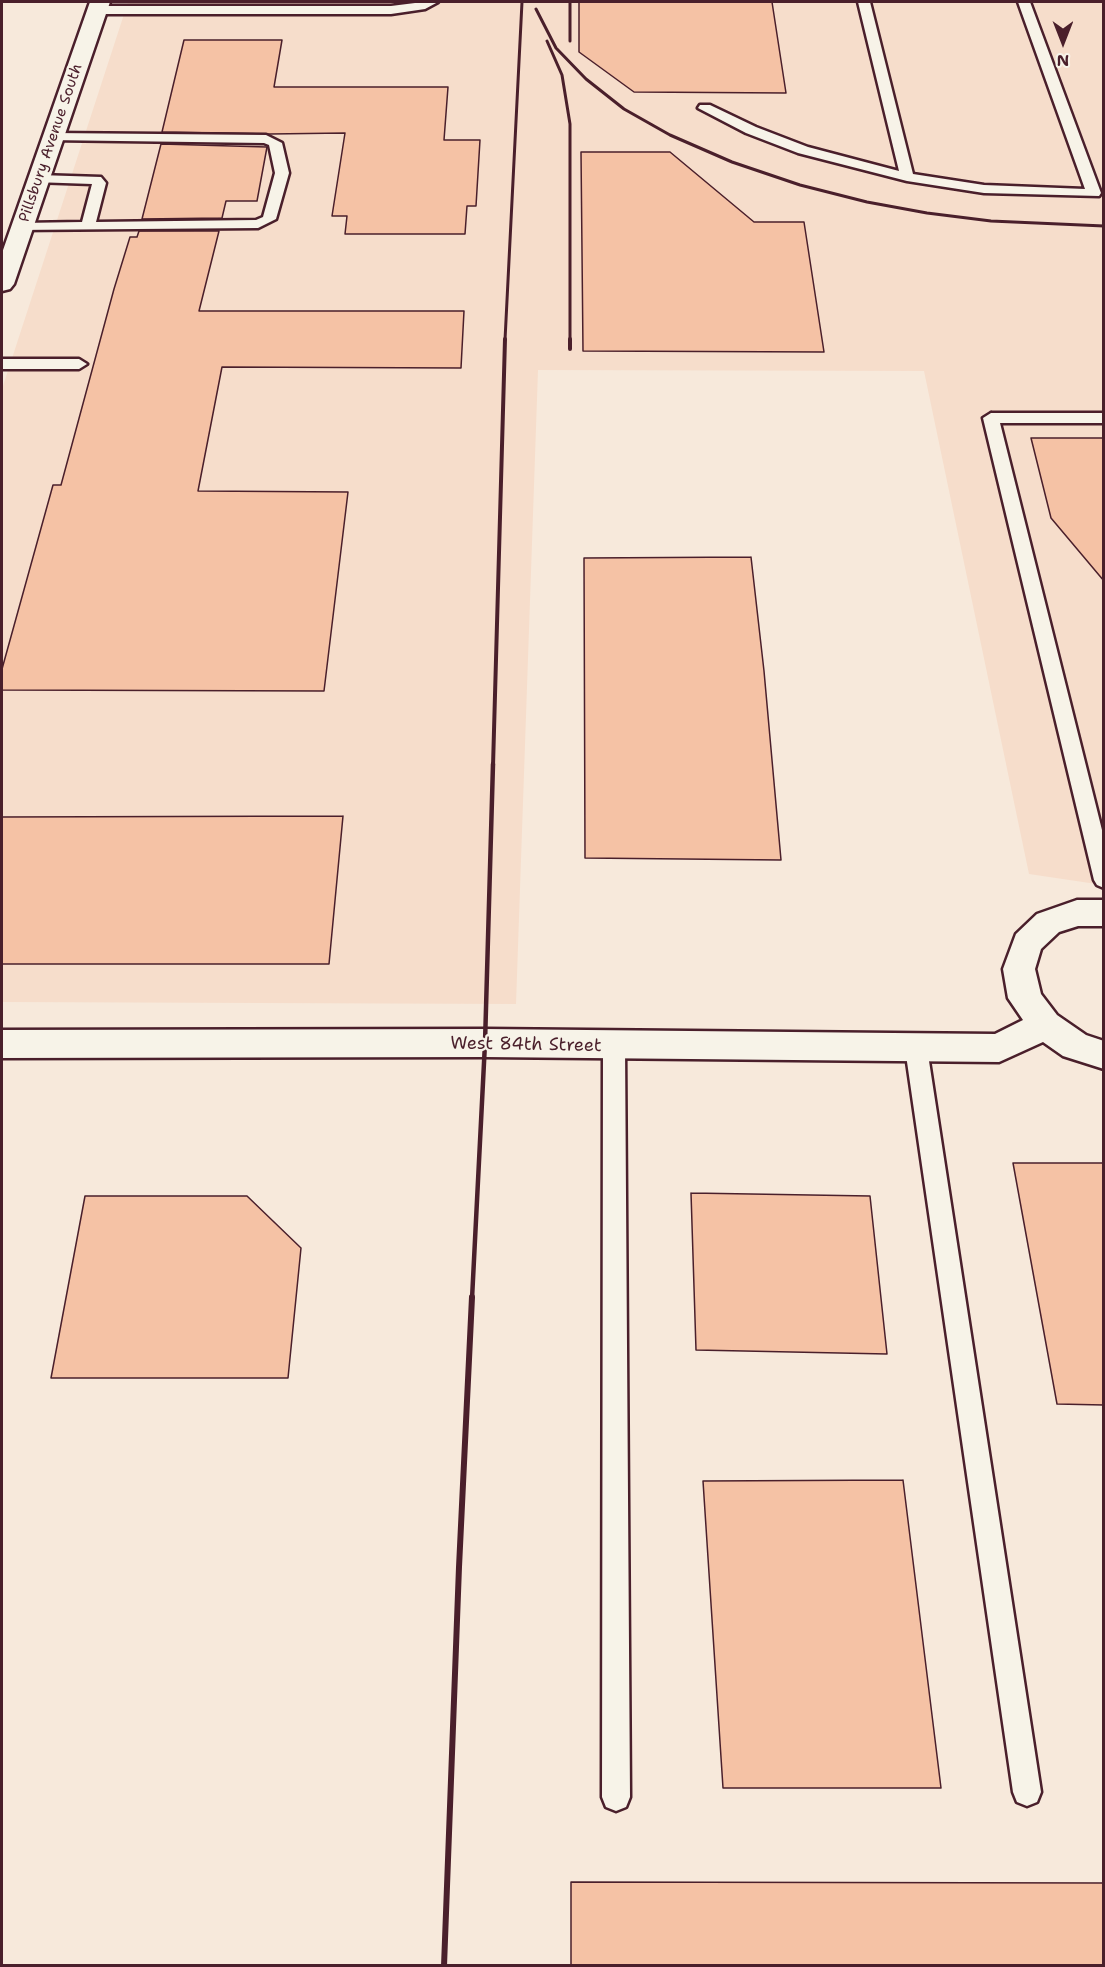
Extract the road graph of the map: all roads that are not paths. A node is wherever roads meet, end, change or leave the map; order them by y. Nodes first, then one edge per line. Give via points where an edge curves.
1 (432, 2) edge
2 (864, 2) edge
3 (1024, 2) edge
4 (99, 6) edge
5 (705, 108) dead end
6 (53, 137) junction
7 (907, 177) junction
8 (39, 179) junction
9 (1099, 193) edge
10 (88, 226) junction
11 (14, 231) edge
12 (2, 284) edge
13 (2, 364) edge
14 (79, 364) dead end
15 (1104, 418) edge
16 (1104, 880) edge
17 (1104, 913) edge
18 (1045, 1025) junction
19 (2, 1044) edge
20 (614, 1046) junction
21 (916, 1048) junction
22 (1104, 1055) edge
23 (1027, 1792) dead end
24 (616, 1797) dead end

1 - 4 lane via 391,10
2 - 7 lane
3 - 9 lane
4 - 6 street, Pillsbury Avenue South
5 - 7 lane via 803,150
6 - 8 street, Pillsbury Avenue South
6 - 10 lane via 266,139 275,143 282,173 269,219 258,224
7 - 9 lane via 984,189
8 - 10 lane via 96,180 99,183
8 - 11 street, Pillsbury Avenue South
10 - 11 lane
11 - 12 street, Pillsbury Avenue South
13 - 14 lane
15 - 16 lane via 991,418
17 - 18 street via 1077,913 1048,924 1027,943 1019,969 1025,998
18 - 21 street, West 84th Street via 999,1048
18 - 22 street via 1075,1046
19 - 20 street, West 84th Street
20 - 21 street, West 84th Street
20 - 24 lane
21 - 23 lane

